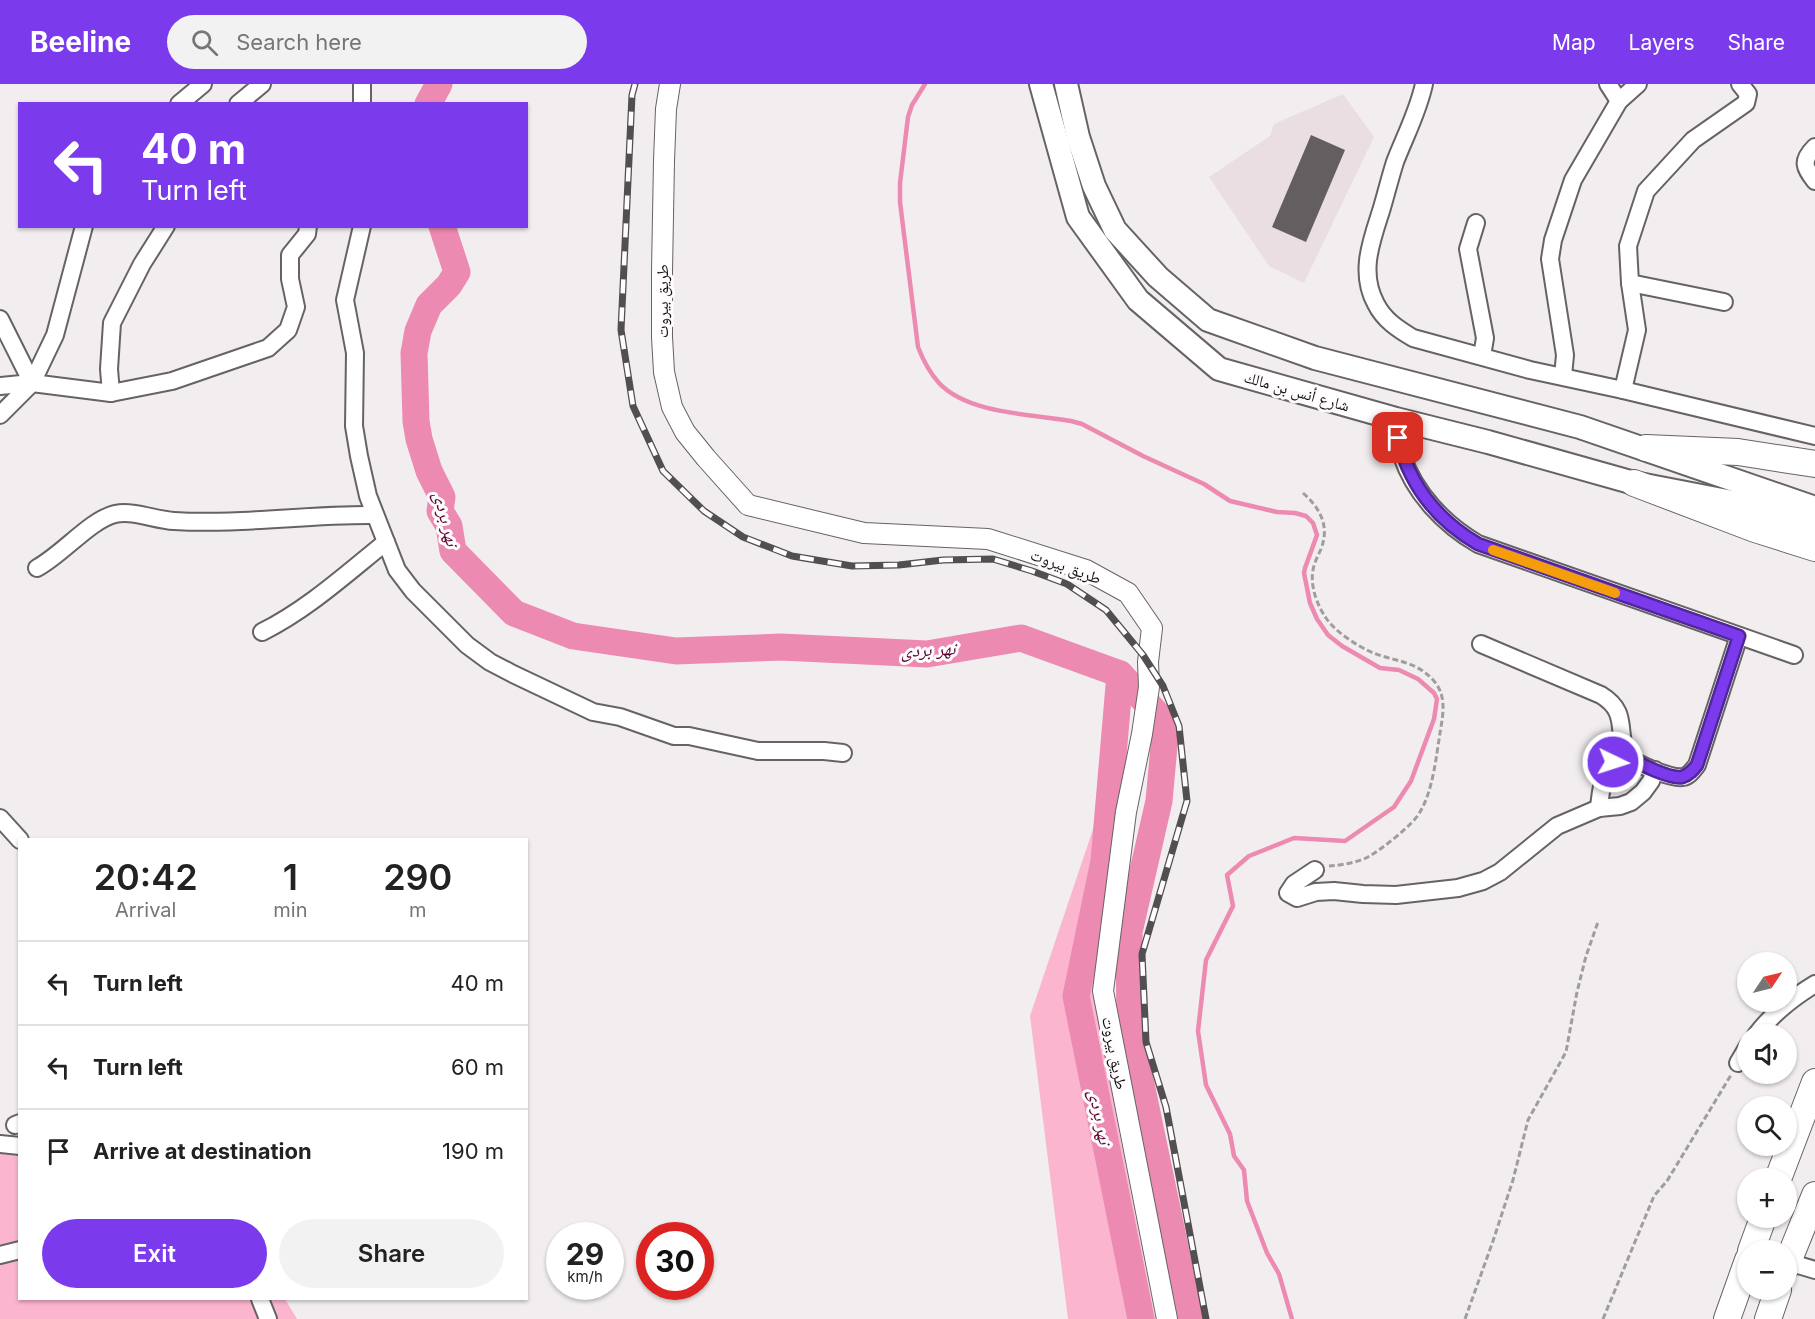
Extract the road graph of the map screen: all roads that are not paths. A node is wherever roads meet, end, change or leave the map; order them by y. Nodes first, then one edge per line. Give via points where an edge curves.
1 (203, 84) edge
2 (262, 84) edge
3 (362, 84) edge
4 (670, 84) edge
5 (1041, 84) edge
6 (1066, 84) edge
7 (1424, 84) edge
8 (1608, 84) edge
9 (1638, 84) edge
10 (1740, 84) edge
11 (1619, 101) junction
12 (181, 102) edge
13 (240, 102) edge
14 (362, 102) edge
15 (1815, 147) edge
16 (1815, 180) edge
17 (1476, 223) dead end
18 (83, 228) edge
19 (165, 228) edge
20 (308, 228) edge
21 (362, 228) edge
22 (1630, 283) junction
23 (1725, 302) dead end
24 (0, 319) edge
25 (1482, 356) junction
26 (1563, 376) junction
27 (32, 383) junction
28 (0, 386) edge
29 (1623, 390) junction
30 (111, 393) junction
31 (0, 415) edge
32 (1396, 419) junction
33 (1815, 436) edge
34 (1646, 448) junction
35 (1815, 464) edge
36 (1634, 483) junction
37 (1815, 508) edge
38 (375, 515) junction
39 (1815, 527) edge
40 (386, 542) junction
41 (1815, 548) edge
42 (37, 568) dead end
43 (261, 632) dead end
44 (1739, 636) junction
45 (1481, 644) dead end
46 (1794, 655) dead end
47 (843, 753) dead end
48 (1630, 757) junction
49 (1655, 770) junction
50 (1599, 808) junction
51 (0, 818) edge
52 (18, 838) edge
53 (1315, 870) road end
54 (1815, 984) edge
55 (1765, 1024) edge
56 (1815, 1082) edge
57 (0, 1144) edge
58 (18, 1146) edge
59 (1782, 1168) edge
60 (1815, 1195) edge
61 (1797, 1240) edge
62 (18, 1251) edge
63 (0, 1255) edge
64 (1797, 1266) edge
65 (1815, 1270) edge
66 (1737, 1291) edge
67 (260, 1300) edge
68 (1775, 1300) edge
69 (268, 1319) edge
70 (1167, 1319) edge
71 (1727, 1319) edge
72 (1768, 1319) edge

1 - 12 street
2 - 13 street
3 - 14 street
4 - 70 street, طريق بيروت via 664,161 664,372 672,407 685,432 748,505 864,533 988,539 1086,570 1128,593 1152,628 1149,687 1126,812 1103,992
5 - 32 main road, شارع أنس بن مالك via 1078,218 1138,300 1220,369
6 - 34 main road via 1094,186 1115,230 1158,277 1208,320 1315,358
7 - 25 street via 1368,250 1370,289 1386,319 1413,338
8 - 11 street
9 - 11 street
10 - 22 street via 1748,93 1746,103 1693,140 1646,191 1628,246
11 - 26 street via 1573,180 1553,240 1550,259 1565,355
15 - 16 street via 1805,162 1806,171
17 - 25 street via 1468,249 1485,338
18 - 27 street via 55,335
19 - 30 street via 112,323
20 - 30 street via 308,234 290,255 296,307 288,330 268,348 172,381
21 - 38 street via 345,300 355,353 354,426
22 - 23 street
22 - 29 street via 1637,330
24 - 27 street
25 - 26 street
26 - 29 street
27 - 28 street
27 - 30 street
27 - 31 street
29 - 33 street
32 - 36 main road, شارع أنس بن مالك
32 - 44 street via 1402,457 1414,481 1432,508 1463,536 1509,556
34 - 35 main road via 1738,452
34 - 37 main road
36 - 39 main road, شارع أنس بن مالك via 1753,506
36 - 41 main road
38 - 40 street
38 - 42 street via 174,521 117,514 100,520
40 - 43 street via 287,619
40 - 47 street via 397,570 413,591 467,645 490,662 593,712 674,736 758,751
44 - 46 street
44 - 49 street via 1697,765 1685,777
45 - 48 street via 1611,701 1621,720
48 - 49 street
48 - 50 street via 1609,767
49 - 50 street via 1643,792 1631,802
50 - 53 street via 1557,826 1500,872 1458,888 1396,895 1334,891 1297,897 1288,893
51 - 52 street
54 - 55 street
56 - 59 main road
57 - 58 street
60 - 61 main road
62 - 63 street
64 - 65 street
66 - 71 main road
67 - 69 street
68 - 72 main road

